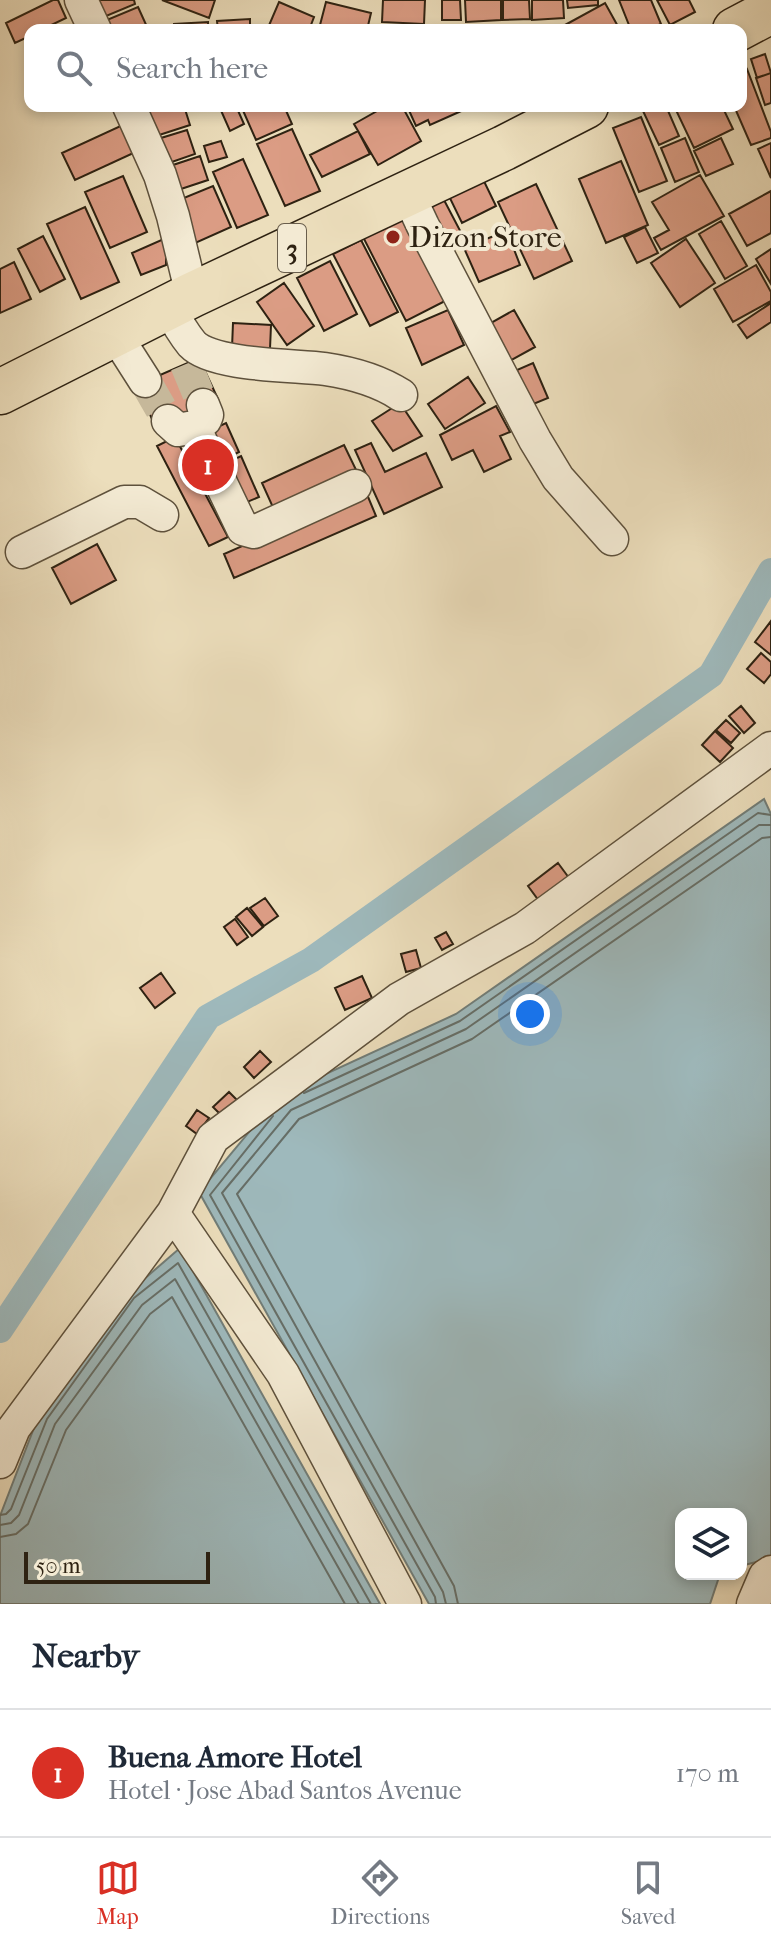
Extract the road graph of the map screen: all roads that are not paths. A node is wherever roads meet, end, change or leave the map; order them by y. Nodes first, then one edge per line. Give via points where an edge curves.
1 (81, 0) edge
2 (771, 11) edge
3 (92, 24) edge
4 (746, 24) edge
5 (132, 112) edge
6 (574, 112) edge
7 (408, 194) junction
8 (175, 304) junction
9 (115, 334) junction
10 (186, 364) tunnel mouth
11 (145, 381) tunnel mouth
12 (0, 392) edge
13 (401, 395) dead end
14 (188, 418) tunnel mouth
15 (355, 486) dead end
16 (162, 515) dead end
17 (612, 539) dead end
18 (22, 552) dead end
19 (771, 748) edge
20 (173, 1213) junction
21 (0, 1462) edge
22 (771, 1572) edge
23 (405, 1604) edge
24 (753, 1604) edge

1 - 3 street
2 - 4 highway
5 - 8 street via 173,216
6 - 7 highway, 3
7 - 8 highway, 3
7 - 17 street via 535,440 558,478
8 - 9 highway, 3
8 - 10 street
8 - 13 street via 194,346 222,357 363,377
9 - 11 street
9 - 12 highway, 3
14 - 15 street via 248,532
16 - 18 street via 140,502 124,502
19 - 20 street via 525,928 399,999 213,1138
20 - 21 street via 14,1428
20 - 23 street via 283,1374
22 - 24 street

